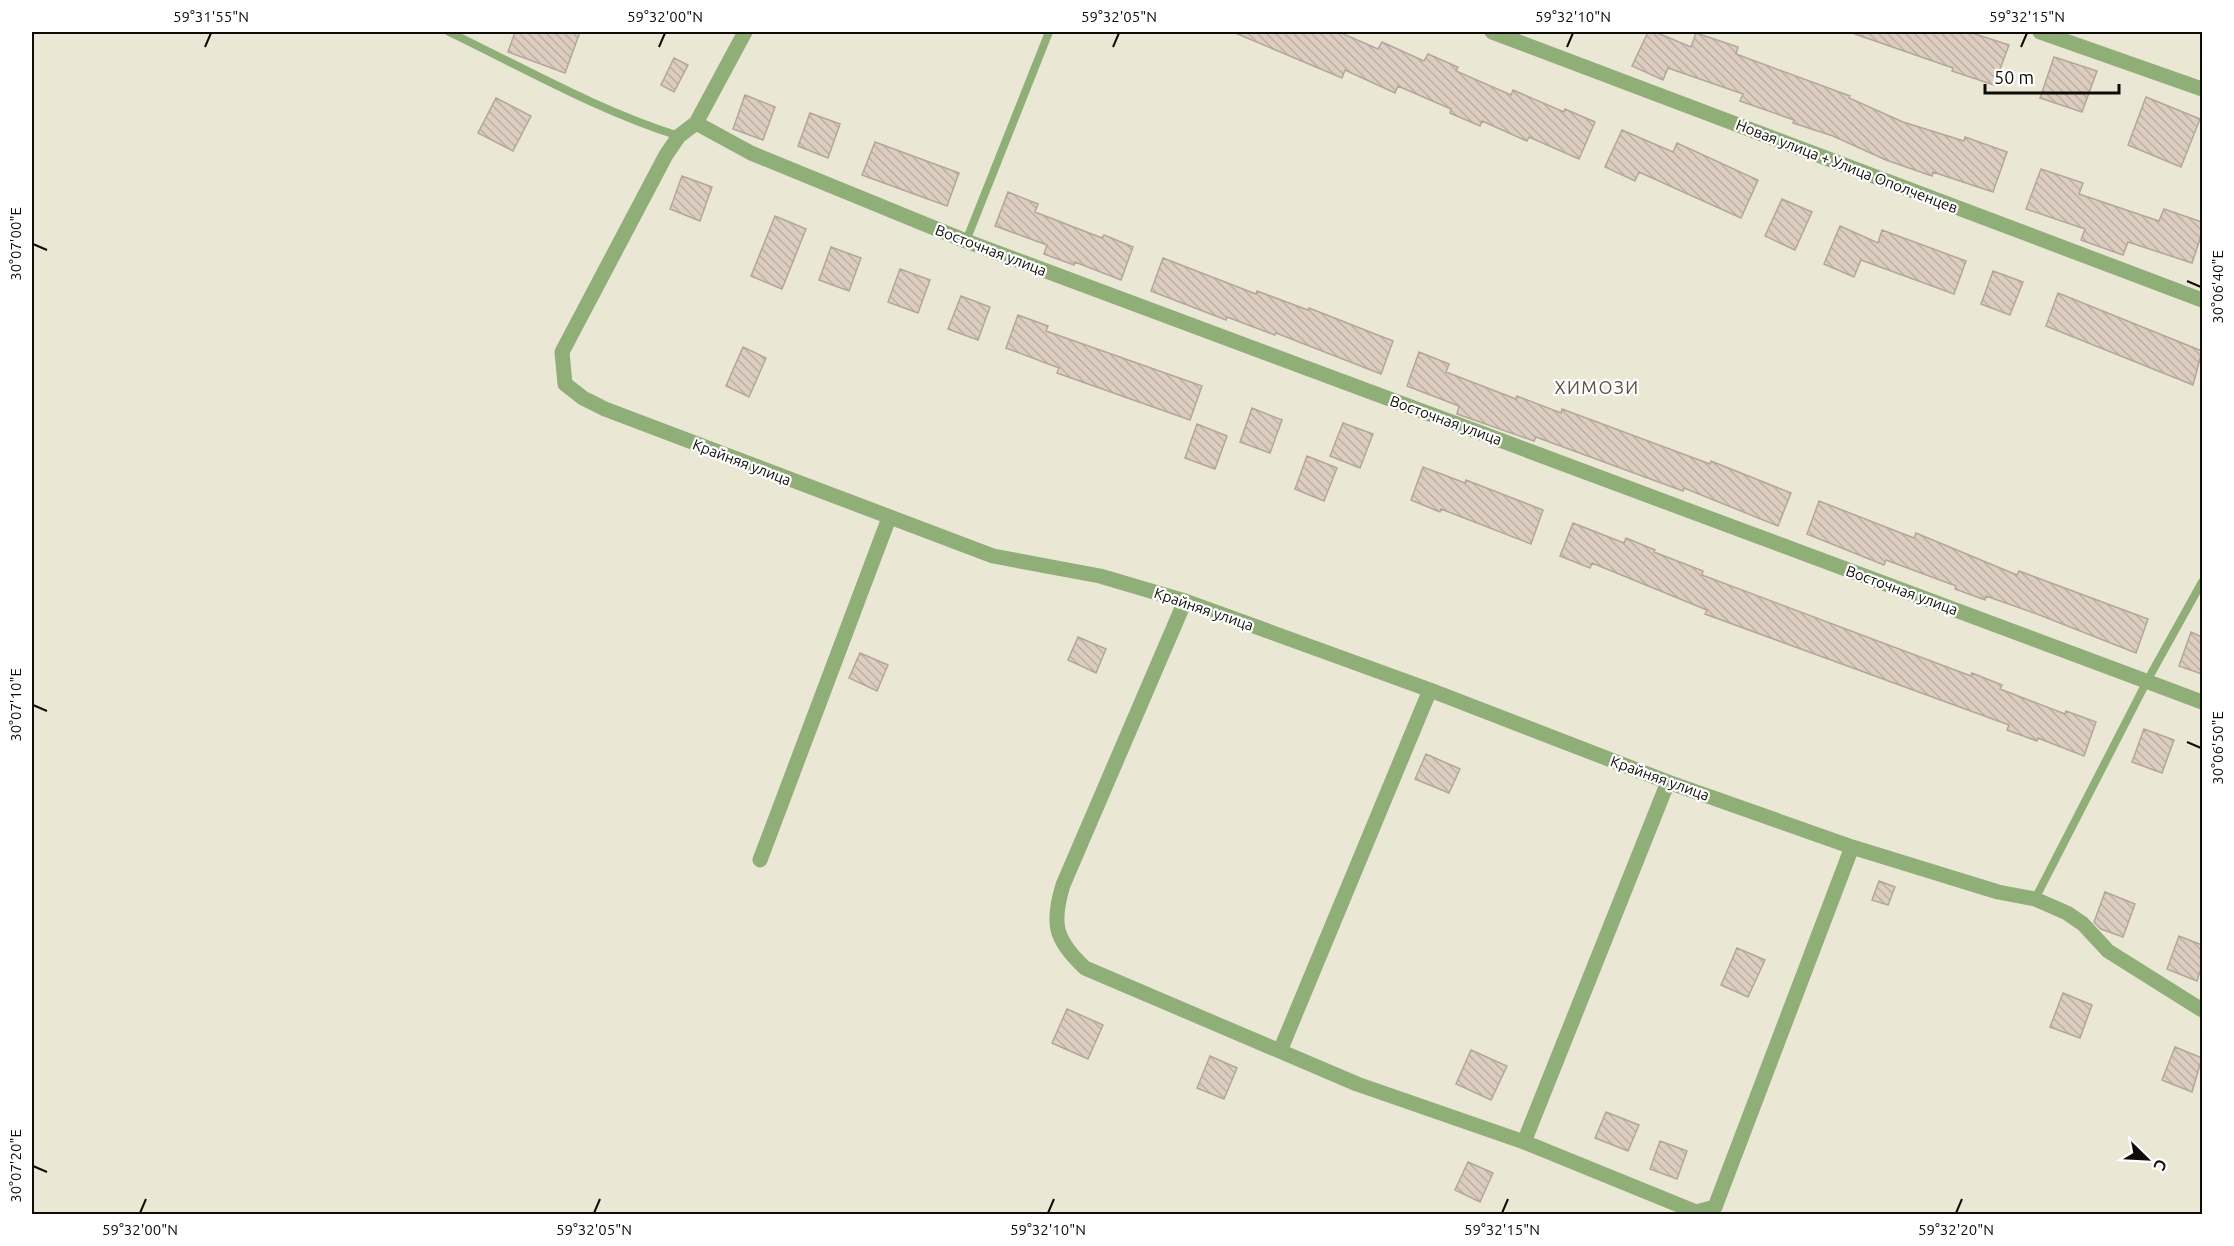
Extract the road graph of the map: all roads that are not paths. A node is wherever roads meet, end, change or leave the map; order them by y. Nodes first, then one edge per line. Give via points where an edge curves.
1 (449, 32) edge
2 (745, 32) edge
3 (1049, 32) edge
4 (1492, 32) edge
5 (2040, 32) edge
6 (2202, 89) edge
7 (696, 123) junction
8 (679, 136) junction
9 (966, 242) junction
10 (2202, 300) edge
11 (889, 518) junction
12 (2202, 582) edge
13 (1185, 601) junction
14 (2147, 681) junction
15 (1430, 690) junction
16 (2202, 702) edge
17 (1668, 782) junction
18 (1852, 847) junction
19 (760, 860) dead end
20 (2035, 899) junction
21 (2202, 1010) edge
22 (1280, 1051) junction
23 (1524, 1142) junction

1 - 8 lane via 590,101
2 - 7 street, Крайняя улица
3 - 9 lane
4 - 10 street, Новая улица + Улица Ополченцев
5 - 6 street
7 - 8 street, Крайняя улица
7 - 9 street, Восточная улица via 751,153
8 - 11 street, Крайняя улица via 562,352 566,384 605,409
9 - 14 street, Восточная улица
11 - 13 street, Крайняя улица via 993,556 1100,576
11 - 19 street
12 - 14 lane
13 - 15 street, Крайняя улица
13 - 22 street via 1063,885 1055,911 1059,934 1068,951 1085,968
14 - 16 street, Восточная улица
14 - 20 lane
15 - 17 street, Крайняя улица
15 - 22 street
17 - 18 street, Крайняя улица
17 - 23 street
18 - 20 street, Крайняя улица via 1998,892
18 - 23 street via 1715,1207 1696,1212
20 - 21 street, Крайняя улица via 2067,913 2108,951
22 - 23 street via 1357,1084

